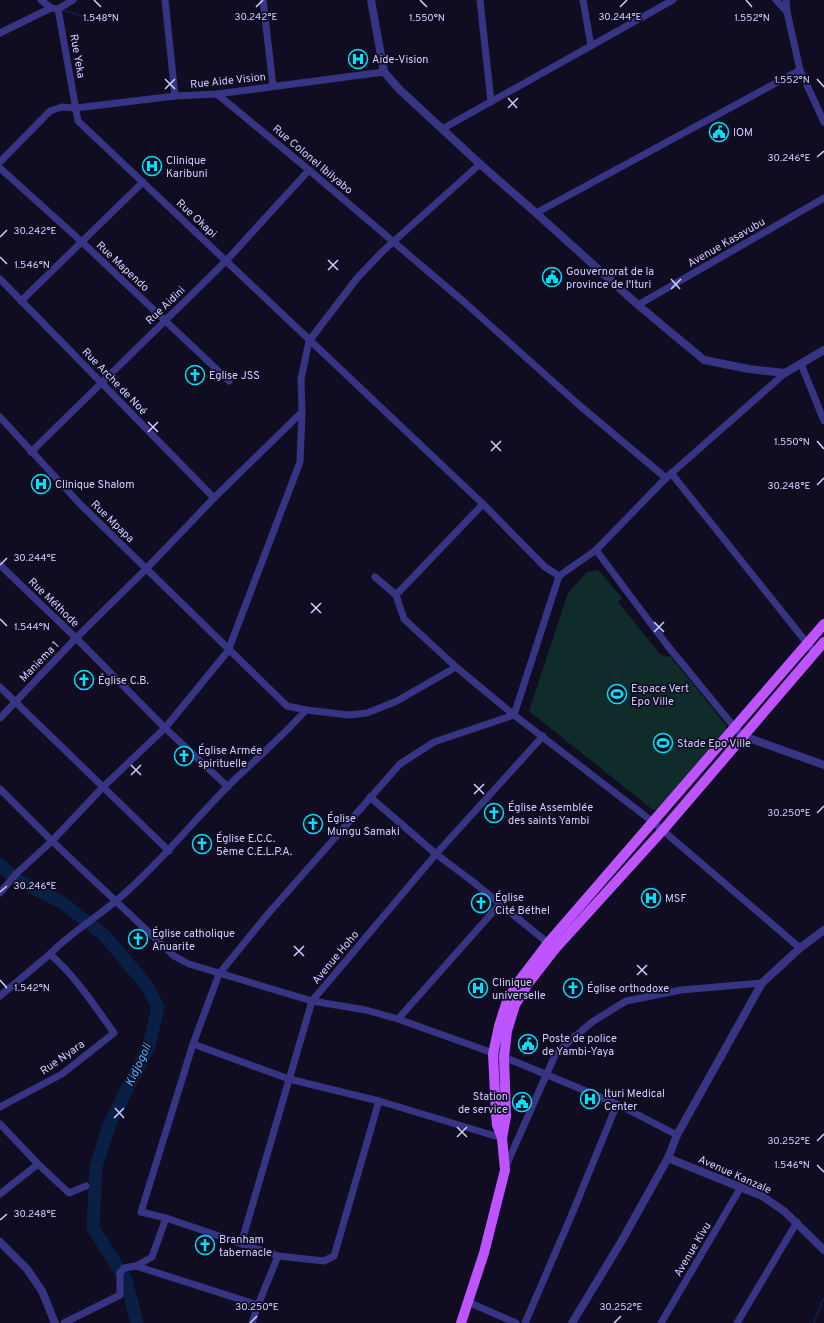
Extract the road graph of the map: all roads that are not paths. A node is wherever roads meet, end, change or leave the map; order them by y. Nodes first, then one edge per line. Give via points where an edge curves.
1 (41, 0) edge
2 (73, 0) edge
3 (263, 0) edge
4 (370, 0) edge
5 (480, 0) edge
6 (583, 0) edge
7 (673, 0) edge
8 (776, 0) edge
9 (786, 0) edge
10 (166, 6) edge
11 (55, 9) junction
12 (787, 12) junction
13 (0, 33) edge
14 (591, 46) junction
15 (800, 70) junction
16 (384, 72) junction
17 (274, 86) junction
18 (217, 94) junction
19 (175, 96) junction
20 (491, 102) junction
21 (76, 108) junction
22 (824, 122) edge
23 (442, 129) junction
24 (0, 162) edge
25 (480, 164) junction
26 (0, 168) edge
27 (309, 170) junction
28 (143, 182) junction
29 (824, 198) edge
30 (536, 213) junction
31 (82, 242) junction
32 (394, 242) junction
33 (226, 261) junction
34 (0, 279) edge
35 (21, 301) junction
36 (638, 305) junction
37 (165, 320) junction
38 (309, 341) junction
39 (824, 350) edge
40 (801, 364) junction
41 (785, 373) junction
42 (229, 381) dead end
43 (101, 383) junction
44 (302, 412) junction
45 (0, 417) edge
46 (824, 421) edge
47 (31, 452) junction
48 (668, 475) junction
49 (214, 498) junction
50 (483, 504) junction
51 (596, 550) junction
52 (0, 565) edge
53 (146, 569) junction
54 (559, 576) junction
55 (375, 577) dead end
56 (396, 595) junction
57 (824, 624) edge
58 (76, 638) junction
59 (824, 642) edge
60 (807, 644) junction
61 (228, 650) junction
62 (815, 653) junction
63 (456, 667) junction
64 (0, 687) edge
65 (14, 702) junction
66 (306, 710) junction
67 (514, 715) junction
68 (0, 718) edge
69 (164, 728) junction
70 (735, 728) junction
71 (543, 736) junction
72 (743, 736) junction
73 (824, 765) edge
74 (103, 787) junction
75 (228, 787) junction
76 (0, 789) edge
77 (370, 797) junction
78 (653, 822) junction
79 (663, 830) junction
80 (52, 841) junction
81 (169, 851) junction
82 (436, 854) junction
83 (0, 893) edge
84 (116, 901) junction
85 (500, 905) junction
86 (824, 930) edge
87 (548, 943) junction
88 (800, 948) junction
89 (50, 954) junction
90 (219, 974) junction
91 (762, 983) junction
92 (0, 996) edge
93 (312, 1001) junction
94 (398, 1019) junction
95 (192, 1044) junction
96 (494, 1054) junction
97 (504, 1057) junction
98 (546, 1074) junction
99 (289, 1079) junction
100 (378, 1101) junction
101 (617, 1104) junction
102 (0, 1107) edge
103 (0, 1124) edge
104 (677, 1135) junction
105 (502, 1138) junction
106 (668, 1158) junction
107 (38, 1164) junction
108 (504, 1170) junction
109 (86, 1186) dead end
110 (742, 1187) junction
111 (0, 1194) edge
112 (166, 1218) junction
113 (797, 1222) junction
114 (0, 1242) edge
115 (242, 1244) junction
116 (824, 1250) edge
117 (278, 1256) junction
118 (136, 1266) junction
119 (468, 1302) junction
120 (258, 1305) junction
121 (55, 1323) edge
122 (64, 1323) edge
123 (252, 1323) edge
124 (461, 1323) edge
125 (516, 1323) edge
126 (525, 1323) edge
127 (572, 1323) edge
128 (661, 1323) edge
129 (737, 1323) edge

1 - 11 street
2 - 11 street
3 - 17 street
4 - 16 street
5 - 20 street
6 - 14 street
7 - 14 street
8 - 12 street
9 - 12 street
10 - 19 street
11 - 13 street
11 - 21 street, Rue Yeka
12 - 15 street
14 - 20 street
15 - 22 street
15 - 30 street
16 - 17 street, Rue Aide Vision
16 - 23 street
17 - 18 street, Rue Aide Vision
18 - 19 street, Rue Aide Vision
18 - 27 street, Rue Colonel Ibilyabo
19 - 21 street, Rue Aide Vision
20 - 23 street
21 - 24 street, Rue Aide Vision via 62,107 50,111
21 - 28 street, Rue Okapi via 78,121
23 - 25 street
25 - 30 street
25 - 32 street
26 - 31 street, Rue Mapendo
27 - 32 street, Rue Colonel Ibilyabo
27 - 33 street, Rue Aidini
28 - 31 street
28 - 33 street, Rue Okapi
29 - 36 street, Avenue Kasavubu
30 - 36 street
31 - 35 street
31 - 37 street, Rue Mapendo
32 - 38 street via 358,277
32 - 48 street, Rue Colonel Ibilyabo via 578,405
33 - 37 street, Rue Aidini
33 - 38 street, Rue Okapi
34 - 35 street, Rue Arche de Noé
35 - 43 street, Rue Arche de Noé
36 - 41 street via 704,360
37 - 42 street, Rue Mapendo
37 - 43 street, Rue Aidini
38 - 44 street via 301,379
38 - 50 street, Rue Okapi
39 - 40 street
40 - 41 street
40 - 46 street
41 - 48 street
43 - 47 street, Rue Aidini
43 - 49 street, Rue Arche de Noé
44 - 49 street, Maniema 1
44 - 61 street via 300,462
45 - 47 street, Rue Mpapa
47 - 53 street, Rue Mpapa
48 - 51 street
48 - 60 street, Rue Colonel Ibilyabo
49 - 53 street, Maniema 1
50 - 54 street, Rue Okapi via 545,567
50 - 56 street
51 - 54 street
51 - 70 street via 667,646
52 - 58 street, Rue Méthode
53 - 58 street, Maniema 1
53 - 61 street, Rue Mpapa
54 - 67 street
55 - 56 street
56 - 63 street via 404,619
57 - 60 main road
58 - 65 street, Maniema 1
58 - 69 street, Rue Méthode
59 - 62 main road
60 - 62 street, Rue Colonel Ibilyabo
60 - 70 main road
61 - 66 street, Rue Mpapa via 286,706
61 - 69 street
62 - 72 main road
63 - 66 street, Rue Mpapa via 397,701 367,713 349,715
63 - 67 street
64 - 65 street
65 - 68 street, Maniema 1
65 - 74 street
66 - 75 street
67 - 71 street
67 - 77 street via 434,742 400,764
69 - 74 street
69 - 75 street, Rue Méthode
70 - 72 street
70 - 78 main road
71 - 78 street
71 - 82 street, Avenue Hoho
72 - 73 street
72 - 79 main road
74 - 80 street
74 - 81 street
75 - 81 street
76 - 80 street
77 - 82 street
77 - 90 street
78 - 79 street
78 - 87 main road
79 - 88 street
79 - 97 main road via 555,949 527,985 511,1018
80 - 83 street via 14,876
80 - 84 street
81 - 84 street
82 - 85 street
82 - 93 street, Avenue Hoho
84 - 89 street via 58,945
84 - 90 street via 174,956
85 - 87 street
85 - 94 street
86 - 88 street
87 - 96 main road via 507,1001
88 - 91 street
89 - 92 street
89 - 102 street, Rue Nyara via 85,991 114,1033 62,1074
90 - 93 street
90 - 95 street
91 - 98 street via 682,990 626,1001 592,1022 556,1053
91 - 104 street
93 - 94 street via 366,1010
93 - 99 street, Avenue Hoho
94 - 96 street
95 - 99 street
95 - 112 street via 141,1212
96 - 97 street
96 - 105 main road via 496,1114
97 - 98 street
97 - 105 main road via 506,1116
98 - 101 street
98 - 108 street
99 - 100 street
99 - 115 street, Avenue Hoho
100 - 105 street
100 - 117 street via 334,1256 324,1261
101 - 104 street
101 - 126 street
103 - 107 street
104 - 106 street
105 - 108 main road
106 - 110 street, Avenue Kanzale
106 - 127 street
107 - 109 street via 69,1193
107 - 111 street
108 - 119 main road via 484,1254
110 - 113 street, Avenue Kanzale via 762,1196
110 - 128 street, Avenue Kivu
112 - 115 street
112 - 118 street via 152,1257
113 - 116 street, Avenue Kanzale
113 - 129 street
114 - 121 street via 27,1269 42,1291
115 - 117 street
117 - 120 street
118 - 120 street
118 - 122 street via 122,1270 120,1295
119 - 124 main road
119 - 125 street
120 - 123 street

